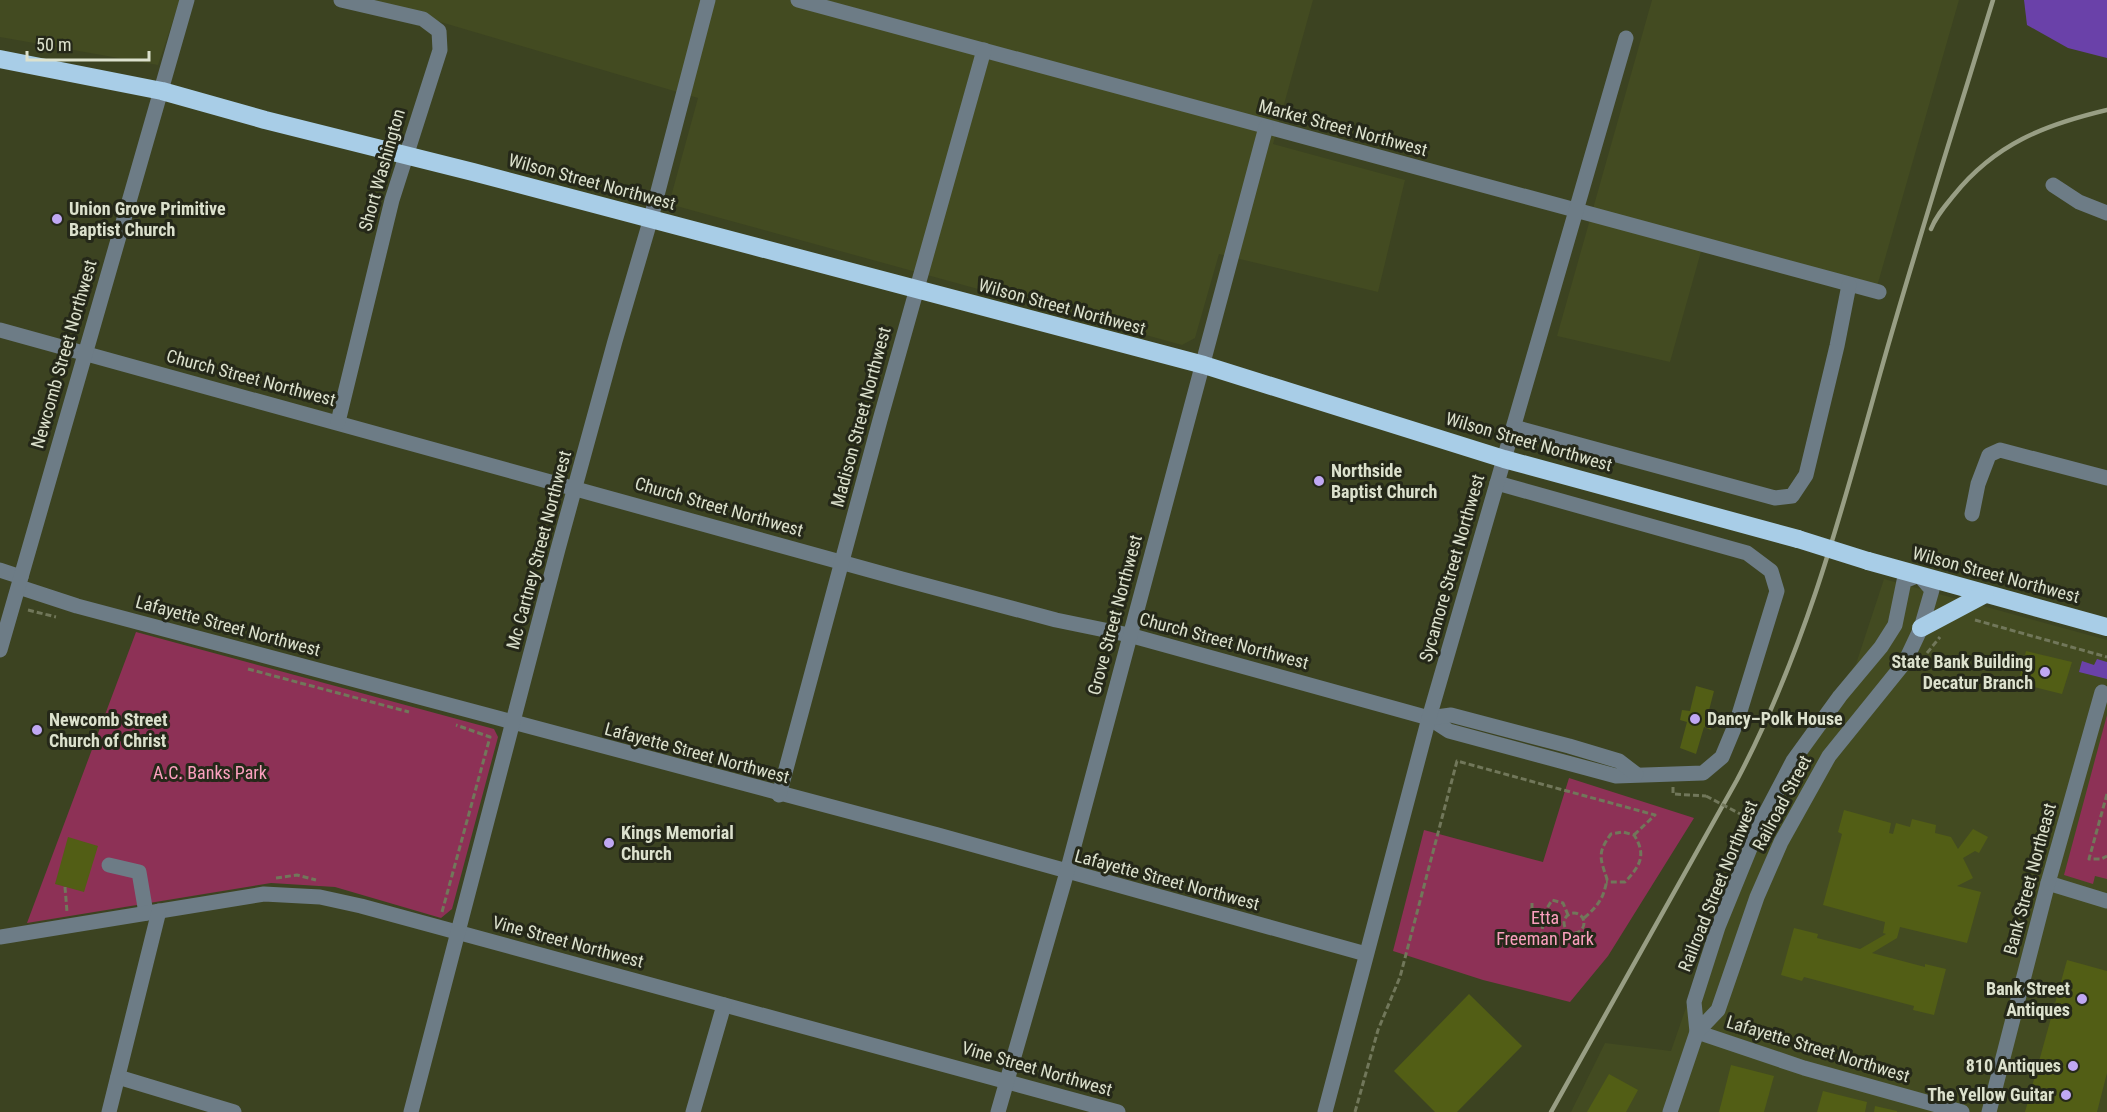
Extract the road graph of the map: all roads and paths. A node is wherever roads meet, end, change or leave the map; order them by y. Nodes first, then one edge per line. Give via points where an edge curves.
1 (187, 0) edge
2 (341, 0) edge
3 (708, 0) edge
4 (798, 0) edge
5 (1626, 38) dead end
6 (984, 50) junction
7 (0, 59) edge
8 (162, 91) junction
9 (1266, 127) junction
10 (405, 154) junction
11 (2053, 185) dead end
12 (1576, 211) junction
13 (2107, 213) edge
14 (651, 218) junction
15 (1849, 285) junction
16 (917, 290) junction
17 (1879, 292) dead end
18 (0, 330) edge
19 (84, 354) junction
20 (1204, 365) junction
21 (338, 422) junction
22 (1514, 427) junction
23 (1504, 459) junction
24 (2107, 478) edge
25 (1497, 483) junction
26 (576, 487) junction
27 (1972, 514) dead end
28 (841, 561) junction
29 (0, 570) edge
30 (1919, 575) junction
31 (20, 582) junction
32 (1985, 594) junction
33 (13, 606) junction
34 (61, 618) dead end
35 (1966, 622) dead end
36 (2106, 623) edge
37 (1921, 628) junction
38 (1944, 633) dead end
39 (1129, 635) junction
40 (0, 650) edge
41 (2107, 657) edge
42 (1923, 658) dead end
43 (241, 667) dead end
44 (2102, 692) dead end
45 (419, 714) dead end
46 (1429, 718) junction
47 (449, 722) dead end
48 (513, 724) junction
49 (2107, 794) edge
50 (779, 795) junction
51 (1706, 796) dead end
52 (1748, 818) dead end
53 (1634, 835) junction
54 (2107, 856) edge
55 (109, 865) dead end
56 (1067, 872) junction
57 (272, 878) dead end
58 (1606, 882) junction
59 (327, 883) dead end
60 (2048, 884) junction
61 (65, 886) dead end
62 (2107, 901) edge
63 (1532, 903) dead end
64 (432, 910) dead end
65 (153, 912) junction
66 (1544, 915) junction
67 (1568, 915) junction
68 (67, 916) dead end
69 (1584, 918) junction
70 (459, 933) junction
71 (0, 937) edge
72 (1554, 944) dead end
73 (1366, 954) junction
74 (724, 1005) junction
75 (1697, 1032) junction
76 (118, 1077) junction
77 (1007, 1081) junction
78 (109, 1112) edge
79 (234, 1112) edge
80 (411, 1112) edge
81 (693, 1112) edge
82 (998, 1112) edge
83 (1118, 1112) edge
84 (1325, 1112) edge
85 (1355, 1112) edge
86 (1670, 1112) edge
87 (1962, 1112) edge
88 (1989, 1112) edge

1 - 8 street, Newcomb Street Northwest
2 - 10 street, Short Washington via 423,19 439,32 440,50
3 - 14 street, Mc Cartney Street Northwest
4 - 6 street, Market Street Northwest
5 - 12 street, Sycamore Street Northwest
6 - 9 street, Market Street Northwest
6 - 16 street, Madison Street Northwest
7 - 8 highway, Wilson Street Northwest
8 - 10 highway, Wilson Street Northwest
8 - 19 street, Newcomb Street Northwest
9 - 12 street, Market Street Northwest
9 - 20 street, Grove Street Northwest
10 - 14 highway, Wilson Street Northwest
10 - 21 street, Short Washington
11 - 13 street via 2079,202
12 - 15 street, Market Street Northwest
12 - 22 street, Sycamore Street Northwest
14 - 16 highway, Wilson Street Northwest
14 - 26 street, Mc Cartney Street Northwest
15 - 17 street, Market Street Northwest
15 - 22 street via 1806,475 1792,496 1775,498
16 - 20 highway, Wilson Street Northwest
16 - 28 street, Madison Street Northwest
18 - 19 street, Church Street Northwest
19 - 21 street, Church Street Northwest
19 - 31 street, Newcomb Street Northwest
20 - 23 highway, Wilson Street Northwest
20 - 39 street, Grove Street Northwest
21 - 26 street, Church Street Northwest
22 - 23 street, Sycamore Street Northwest
23 - 25 street, Sycamore Street Northwest
23 - 30 highway, Wilson Street Northwest, bridge
24 - 27 street via 2000,450 1989,455
25 - 46 street, Sycamore Street Northwest
25 - 46 street, Church Street Northwest via 1747,553 1771,571 1777,591 1737,721 1722,757 1703,773 1616,776 1449,731
26 - 28 street, Church Street Northwest
26 - 48 street, Mc Cartney Street Northwest
28 - 39 street, Church Street Northwest via 1056,620
28 - 50 street, Madison Street Northwest
29 - 31 street, Lafayette Street Northwest
30 - 32 highway, Wilson Street Northwest
30 - 37 street, Railroad Street via 1932,590
30 - 75 street, Railroad Street Northwest via 1904,581 1895,625 1793,761 1760,824 1718,927 1694,1002
31 - 33 street, Newcomb Street Northwest
31 - 48 street, Lafayette Street Northwest via 77,606
32 - 36 highway, Wilson Street Northwest
32 - 37 highway
33 - 34 path
33 - 40 street, Newcomb Street Northwest
35 - 41 path via 1976,619
37 - 75 street, Railroad Street via 1893,679 1829,756 1781,842 1757,897 1718,1010
38 - 42 path
39 - 46 street, Church Street Northwest
39 - 56 street, Grove Street Northwest
43 - 45 path
44 - 60 street, Bank Street Northeast
46 - 73 street, Sycamore Street Northwest
47 - 64 path via 489,737 443,912
48 - 50 street, Lafayette Street Northwest
48 - 70 street, Mc Cartney Street Northwest
49 - 54 path via 2089,859
50 - 56 street, Lafayette Street Northwest
51 - 52 path, bridge
53 - 58 path via 1642,853 1641,865 1625,882
53 - 58 path via 1611,834 1601,848
53 - 85 path via 1655,815 1458,761 1400,977 1378,1030
55 - 65 street via 140,872
56 - 73 street, Lafayette Street Northwest
56 - 77 street, Grove Street Northwest
57 - 59 path via 297,875
58 - 69 path via 1598,906
60 - 62 street
60 - 88 street, Bank Street Northeast
61 - 68 path
63 - 66 path via 1532,910
65 - 70 street, Vine Street Northwest via 284,893 361,906
65 - 71 street, Vine Street Northwest
65 - 76 street
66 - 67 path via 1552,900 1563,903
66 - 72 path via 1542,937 1555,940
67 - 69 path via 1577,913
67 - 69 path via 1564,925 1573,933 1582,930
70 - 74 street, Vine Street Northwest
70 - 80 street, Mc Cartney Street Northwest
73 - 84 street, Sycamore Street Northwest
74 - 77 street, Vine Street Northwest
74 - 81 street
75 - 86 street, Railroad Street Northwest
75 - 87 street, Lafayette Street Northwest via 1804,1068
76 - 78 street
76 - 79 street
77 - 82 street, Grove Street Northwest
77 - 83 street, Vine Street Northwest

